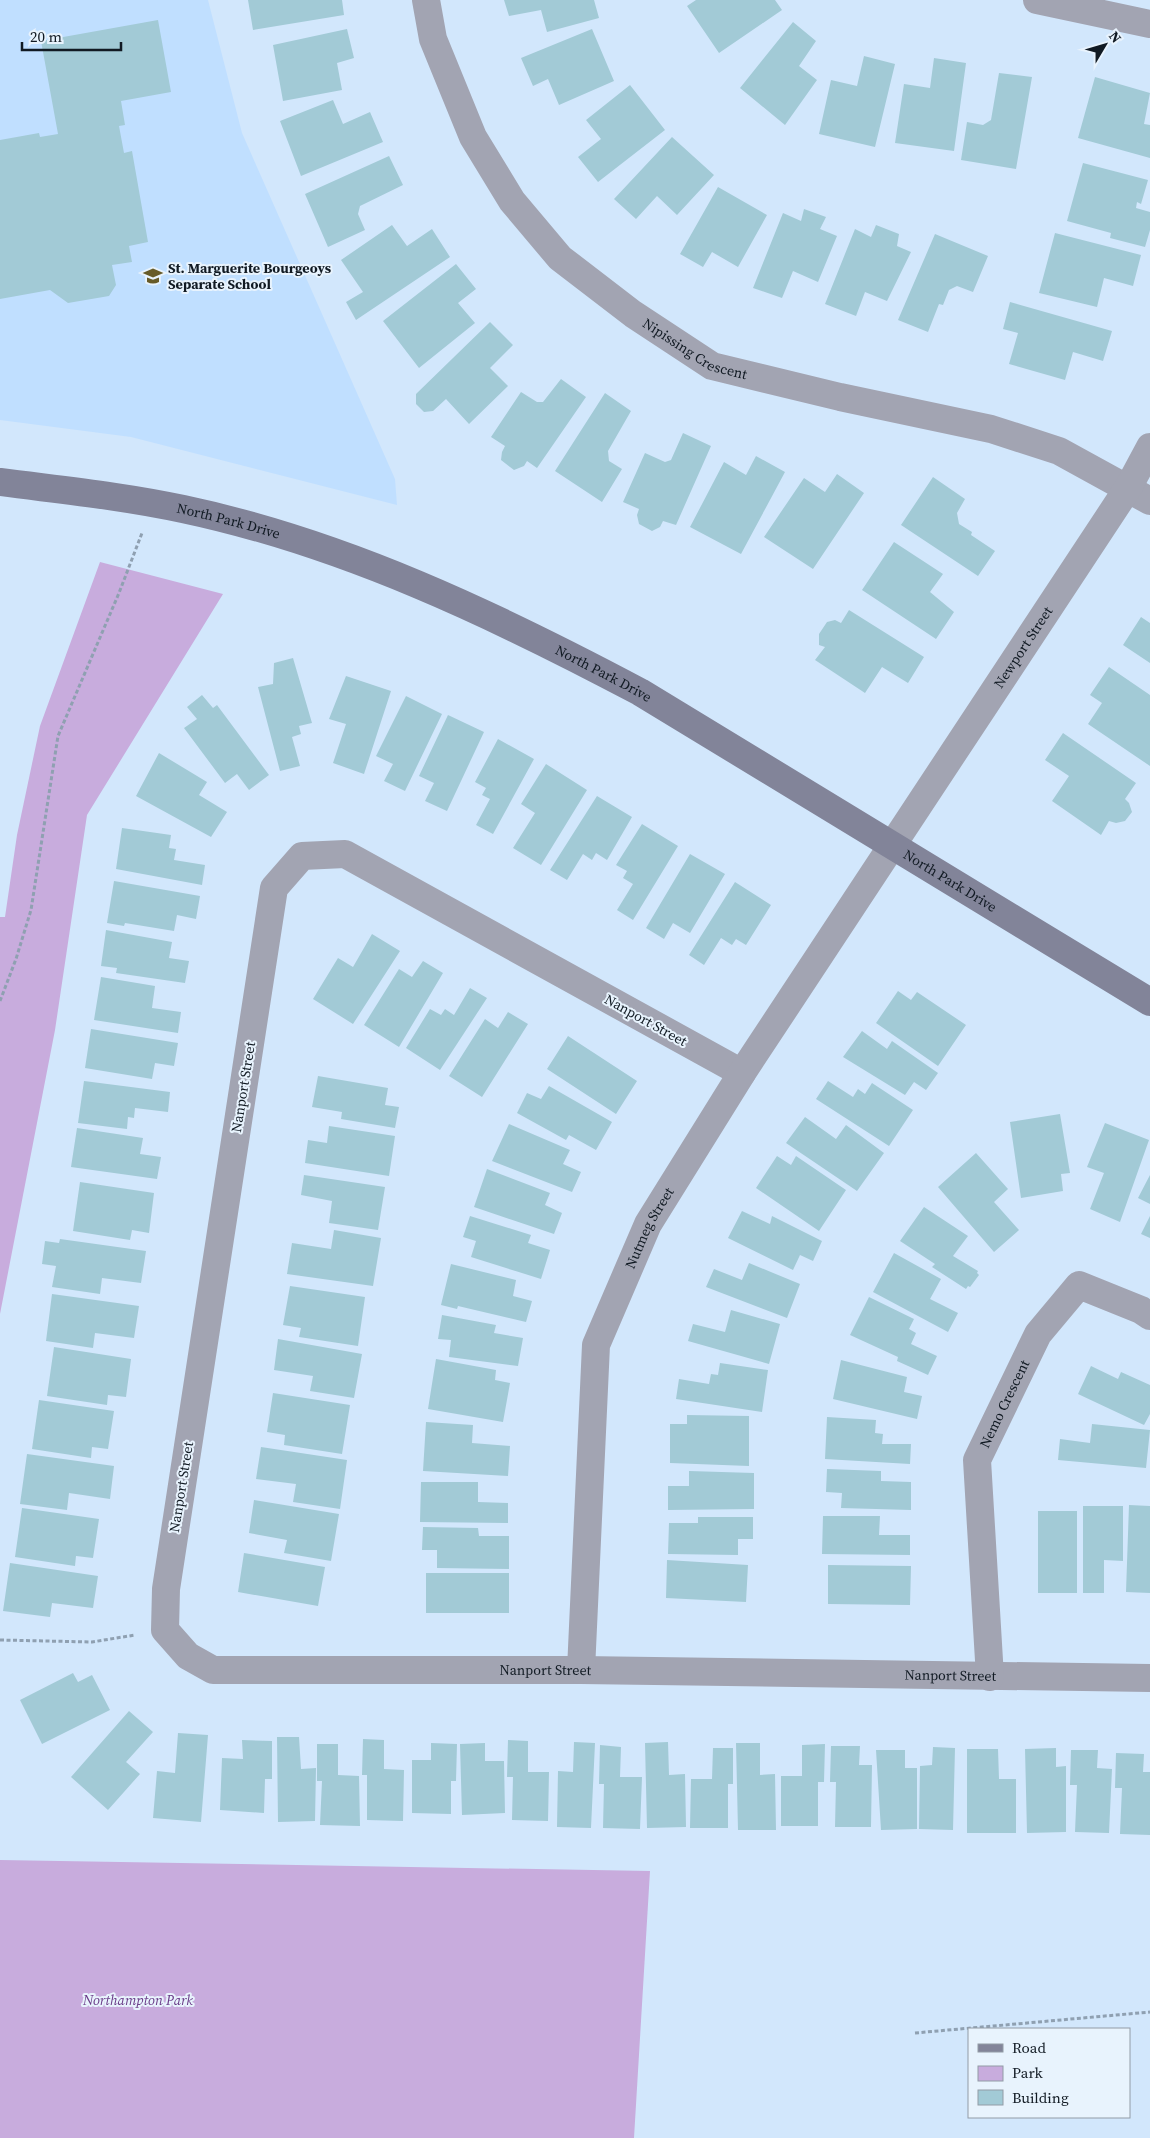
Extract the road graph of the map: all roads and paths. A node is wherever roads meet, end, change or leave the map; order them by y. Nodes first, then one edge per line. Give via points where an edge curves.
1 (426, 0) edge
2 (1037, 0) edge
3 (1150, 24) edge
4 (1150, 447) edge
5 (0, 482) edge
6 (1139, 495) edge
7 (153, 503) junction
8 (891, 845) junction
9 (0, 1001) edge
10 (1150, 1002) edge
11 (742, 1073) junction
12 (1150, 1316) edge
13 (165, 1630) junction
14 (0, 1640) edge
15 (581, 1670) junction
16 (990, 1677) junction
17 (1150, 1678) edge
18 (1150, 2012) edge
19 (916, 2032) dead end

1 - 6 street, Nipissing Crescent via 433,39 473,137 512,201 560,258 633,314 712,366 991,429 1059,451
2 - 3 street
4 - 6 street, Newport Street
5 - 7 main road, North Park Drive
6 - 8 street, Newport Street
7 - 8 main road, North Park Drive via 258,528 356,559 457,600 640,692
7 - 9 path via 58,736 31,910
8 - 10 main road, North Park Drive
8 - 11 street, Nutmeg Street
11 - 13 street, Nanport Street via 345,854 302,856 274,888 166,1589
11 - 15 street, Nutmeg Street via 648,1224 596,1344
12 - 16 street, Nemo Crescent via 1079,1285 1038,1334 977,1460
13 - 14 path via 92,1642
13 - 15 street, Nanport Street via 188,1656 213,1670
15 - 16 street, Nanport Street
16 - 17 street, Nanport Street
18 - 19 path

